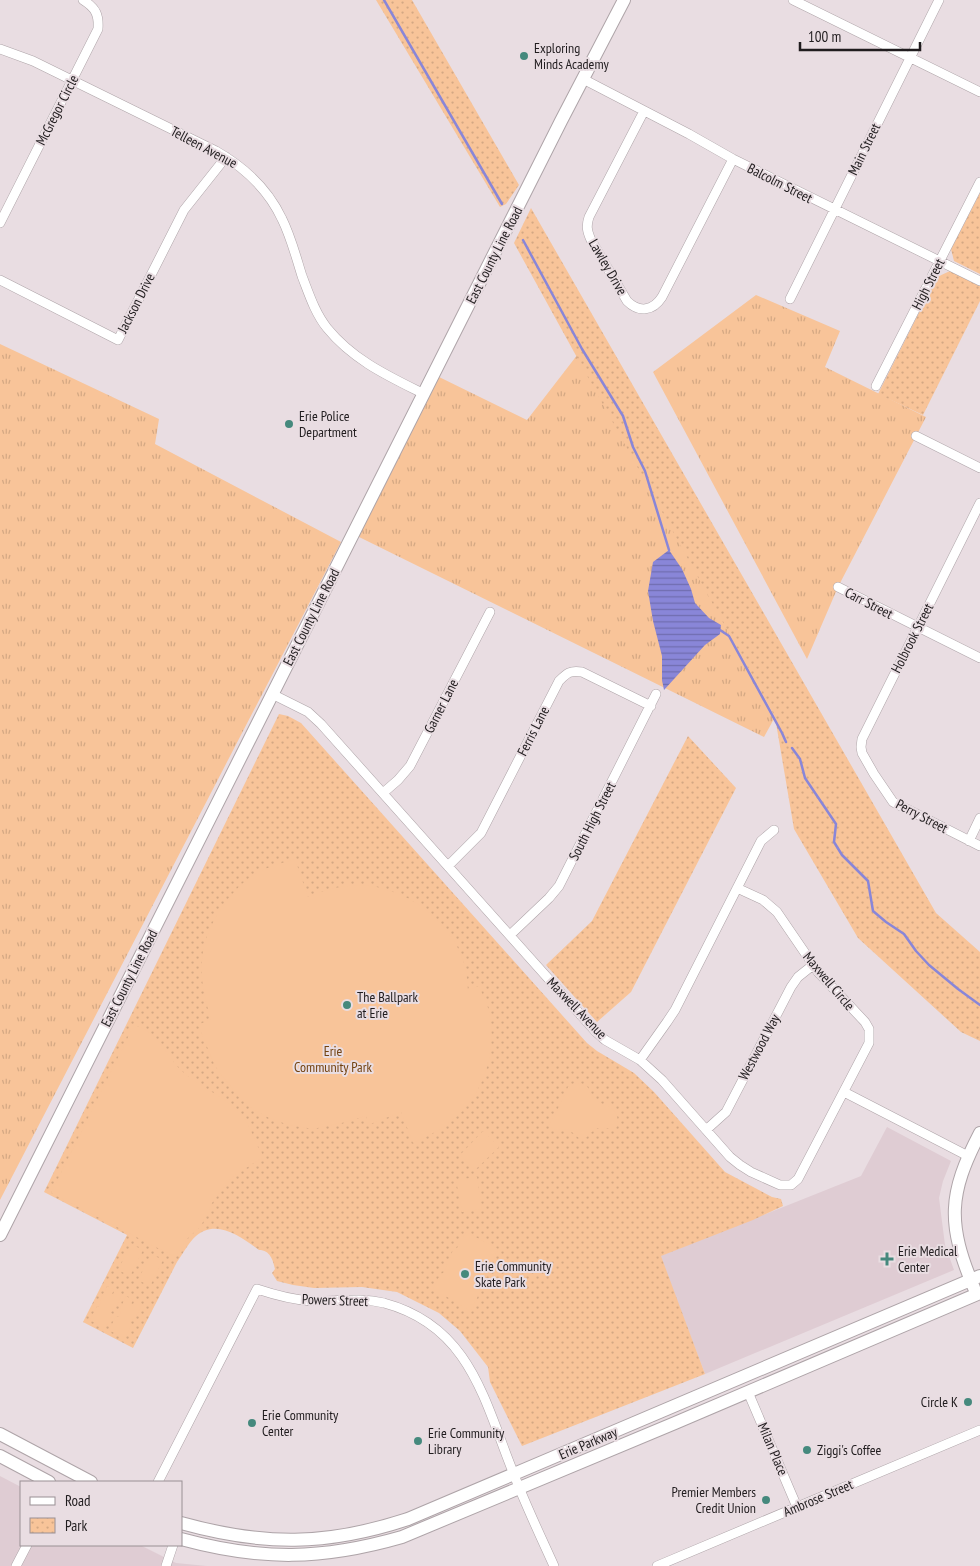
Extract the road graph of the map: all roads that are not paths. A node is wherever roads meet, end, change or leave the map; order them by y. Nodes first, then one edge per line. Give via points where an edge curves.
1 (83, 0) edge
2 (624, 0) edge
3 (793, 0) edge
4 (938, 0) edge
5 (0, 49) edge
6 (910, 58) junction
7 (583, 79) junction
8 (72, 81) junction
9 (980, 92) edge
10 (644, 111) junction
11 (226, 157) junction
12 (733, 159) junction
13 (980, 182) edge
14 (834, 210) junction
15 (0, 223) edge
16 (939, 260) junction
17 (0, 280) edge
18 (980, 281) edge
19 (790, 299) dead end
20 (876, 386) dead end
21 (424, 394) junction
22 (916, 436) dead end
23 (980, 468) edge
24 (980, 504) edge
25 (838, 587) dead end
26 (490, 612) dead end
27 (918, 627) junction
28 (980, 658) edge
29 (272, 694) junction
30 (656, 694) dead end
31 (651, 706) junction
32 (874, 774) joint
33 (383, 793) junction
34 (980, 818) edge
35 (774, 830) dead end
36 (968, 841) junction
37 (980, 846) edge
38 (448, 866) junction
39 (737, 888) junction
40 (510, 935) junction
41 (813, 965) junction
42 (640, 1060) junction
43 (844, 1092) junction
44 (706, 1130) junction
45 (980, 1133) edge
46 (968, 1156) junction
47 (0, 1235) edge
48 (975, 1278) edge
49 (979, 1297) edge
50 (748, 1392) junction
51 (980, 1430) edge
52 (0, 1434) edge
53 (0, 1456) edge
54 (514, 1474) junction
55 (47, 1481) edge
56 (89, 1481) edge
57 (159, 1481) edge
58 (520, 1488) junction
59 (797, 1507) junction
60 (182, 1523) edge
61 (182, 1539) edge
62 (26, 1546) edge
63 (173, 1546) edge
64 (16, 1566) edge
65 (166, 1566) edge
66 (554, 1566) edge
67 (656, 1566) edge

1 - 8 street, McGregor Circle via 96,11 98,29
2 - 7 main road, East County Line Road
3 - 6 street
4 - 6 street, Main Street
5 - 8 street, Telleen Avenue
6 - 9 street
6 - 14 street, Main Street
7 - 10 street, Balcolm Street
7 - 21 main road, East County Line Road
8 - 11 street, Telleen Avenue
8 - 15 street, McGregor Circle
10 - 12 street, Balcolm Street
10 - 12 street, Lawley Drive via 587,223 591,240 627,301 636,308 652,308 662,297
11 - 17 street, Jackson Drive via 184,210 118,340
11 - 21 street, Telleen Avenue via 240,166 268,196 282,219 312,304 341,344 376,370
12 - 14 street, Balcolm Street
13 - 16 street, High Street
14 - 16 street, Balcolm Street
14 - 19 street, Main Street
16 - 18 street, Balcolm Street
16 - 20 street, High Street
21 - 29 main road, East County Line Road
22 - 23 street
24 - 27 street, Holbrook Street
25 - 27 street, Carr Street
26 - 33 street, Garner Lane via 410,766
27 - 28 street, Carr Street
27 - 32 street, Holbrook Street via 862,739 862,753
29 - 33 street, Maxwell Avenue via 308,712
29 - 47 main road, East County Line Road
30 - 31 street, South High Street
31 - 38 street, Ferris Lane via 582,672 568,671 559,681 481,833
31 - 40 street, South High Street via 559,886
32 - 36 street, Perry Street via 893,802
33 - 38 street, Maxwell Avenue
34 - 36 street
35 - 39 street via 761,842
36 - 37 street, Perry Street
38 - 40 street, Maxwell Avenue
39 - 41 street, Maxwell Circle via 763,900 777,912
39 - 42 street via 674,1010
40 - 42 street, Maxwell Avenue via 596,1032
41 - 43 street, Maxwell Circle via 869,1029 870,1043
41 - 44 street, Westwood Way via 791,986 726,1112
42 - 44 street, Maxwell Avenue
43 - 44 street, Maxwell Avenue via 798,1180 791,1185 780,1185 740,1165
43 - 46 street
45 - 46 main road
46 - 48 main road via 956,1191 955,1229 958,1246
48 - 49 main road
48 - 54 main road, Erie Parkway
49 - 50 main road, Erie Parkway
50 - 58 main road, Erie Parkway
50 - 59 street, Milan Place
51 - 59 street, Ambrose Street
52 - 56 main road
53 - 55 main road
54 - 57 street, Powers Street via 471,1370 455,1347 434,1327 409,1312 381,1303 357,1299 312,1301 285,1298 257,1289
54 - 58 street, Powers Street
54 - 60 main road, Erie Parkway via 408,1519 344,1536 300,1540 254,1538
58 - 61 main road, Erie Parkway via 402,1537 340,1551 297,1555 248,1553
58 - 66 street, Powers Street
59 - 67 street, Ambrose Street
62 - 64 street
63 - 65 street

